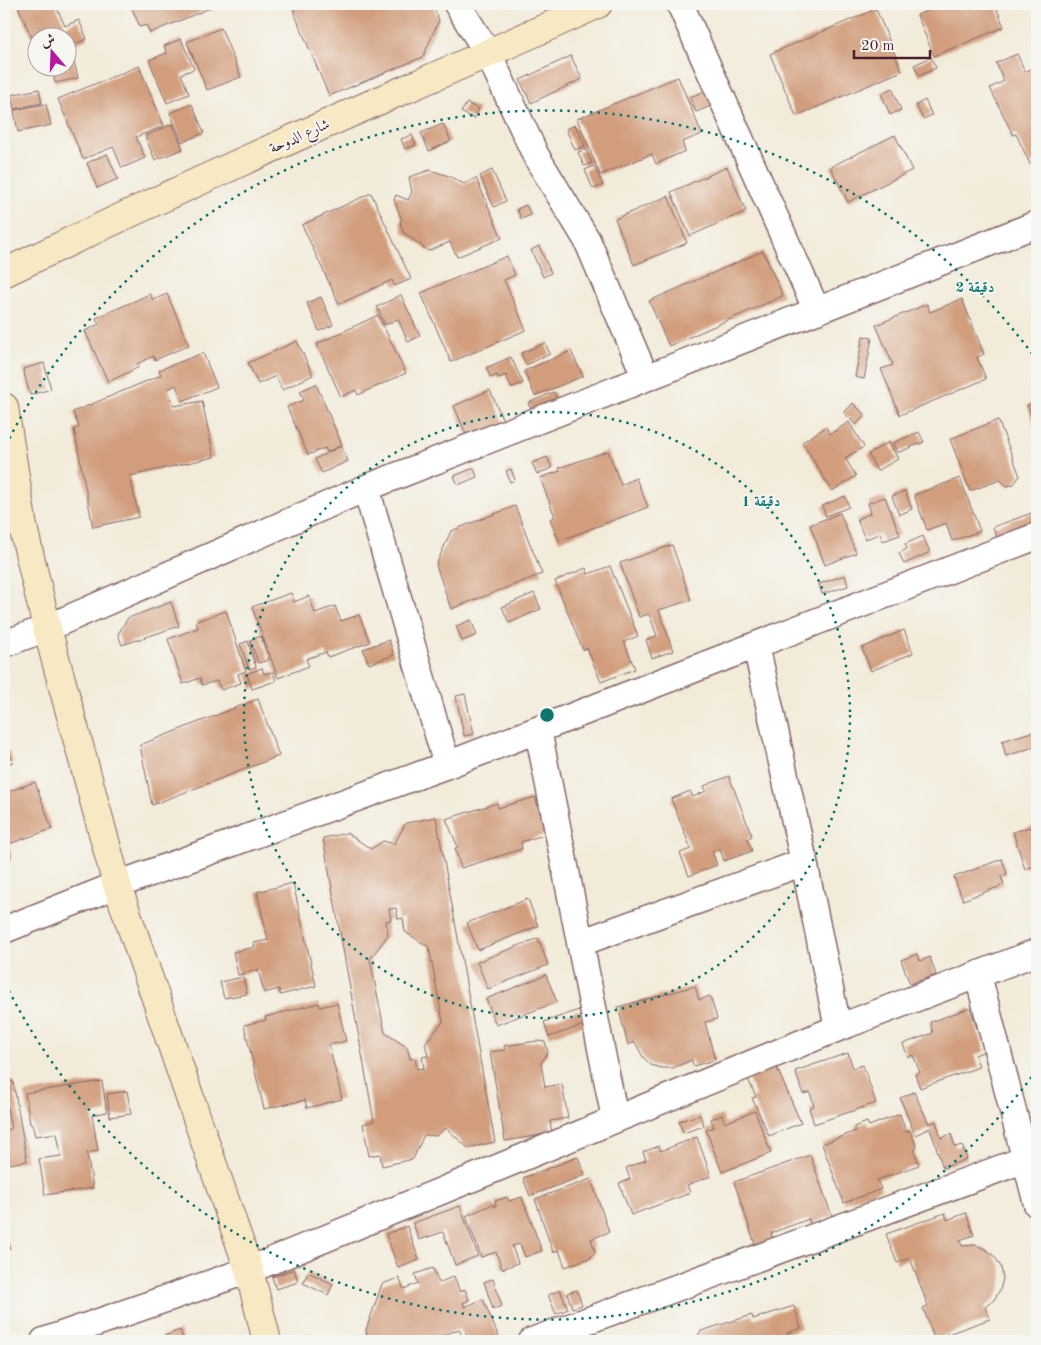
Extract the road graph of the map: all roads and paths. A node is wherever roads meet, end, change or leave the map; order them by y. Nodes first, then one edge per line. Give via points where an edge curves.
1 (457, 4) edge
2 (598, 4) edge
3 (680, 4) edge
4 (489, 55) junction
5 (1037, 224) edge
6 (4, 273) edge
7 (817, 311) junction
8 (645, 376) junction
9 (4, 407) edge
10 (366, 488) junction
11 (1037, 536) edge
12 (47, 628) junction
13 (4, 644) edge
14 (756, 645) junction
15 (538, 730) junction
16 (447, 765) junction
17 (804, 862) junction
18 (117, 885) junction
19 (4, 930) edge
20 (580, 942) junction
21 (1037, 952) edge
22 (978, 975) junction
23 (838, 1028) junction
24 (615, 1119) junction
25 (1026, 1159) junction
26 (1037, 1204) edge
27 (249, 1270) junction
28 (44, 1341) edge
29 (267, 1341) edge
30 (532, 1341) edge

1 - 4 street
2 - 4 street, شارع الدوحة
3 - 7 street
4 - 6 street, شارع الدوحة via 369,105
4 - 8 street via 536,156 587,240
5 - 7 street
7 - 8 street
8 - 10 street
9 - 12 street via 23,527
10 - 12 street
10 - 16 street
11 - 14 street
12 - 13 street
12 - 18 street
14 - 15 street
14 - 17 street
15 - 16 street
15 - 20 street
16 - 18 street
17 - 20 street
17 - 23 street
18 - 19 street
18 - 27 street
20 - 24 street
21 - 22 street
22 - 23 street
22 - 25 street
23 - 24 street
24 - 27 street
25 - 26 street
25 - 30 street
27 - 28 street
27 - 29 street

